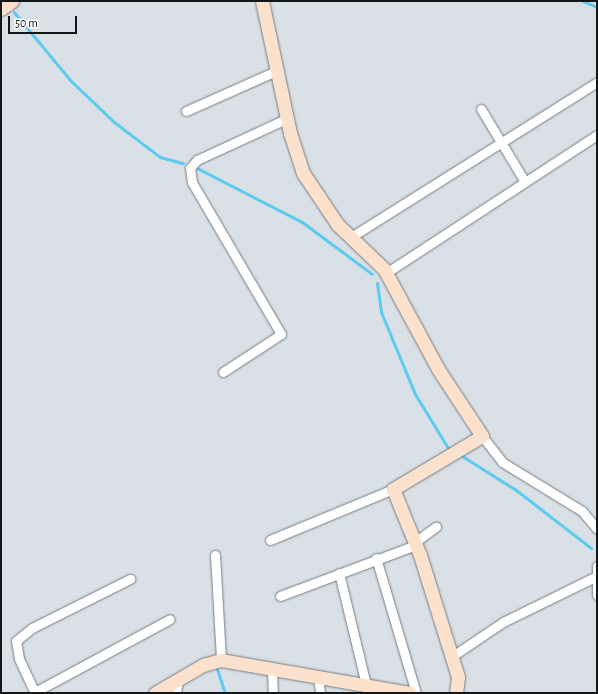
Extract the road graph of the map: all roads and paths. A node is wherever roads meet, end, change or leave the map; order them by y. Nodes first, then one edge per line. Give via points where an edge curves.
1 (12, 1) edge
2 (262, 1) edge
3 (1, 9) edge
4 (278, 70) junction
5 (597, 82) edge
6 (481, 109) dead end
7 (186, 111) dead end
8 (288, 118) junction
9 (597, 135) edge
10 (499, 140) junction
11 (525, 182) junction
12 (350, 237) junction
13 (386, 273) junction
14 (223, 372) dead end
15 (482, 436) junction
16 (393, 489) junction
17 (436, 527) dead end
18 (597, 529) edge
19 (270, 540) dead end
20 (416, 544) junction
21 (215, 555) dead end
22 (376, 558) junction
23 (597, 566) edge
24 (339, 573) junction
25 (595, 577) junction
26 (130, 580) dead end
27 (597, 595) edge
28 (280, 596) dead end
29 (170, 619) dead end
30 (451, 657) junction
31 (221, 660) junction
32 (272, 668) junction
33 (318, 676) junction
34 (178, 679) junction
35 (366, 685) junction
36 (35, 693) edge
37 (155, 693) edge
38 (176, 693) edge
39 (273, 693) edge
40 (320, 693) edge
41 (410, 693) edge
42 (416, 693) edge
43 (457, 693) edge

1 - 3 street
2 - 4 street
4 - 7 street
4 - 8 street
5 - 10 street
6 - 10 street
8 - 12 street via 303,174 322,204
8 - 14 street via 197,160 190,168 192,182 281,334
9 - 11 street
10 - 11 street
10 - 12 street
11 - 13 street
12 - 13 street via 375,258
13 - 15 street via 438,369
15 - 16 street
15 - 18 street via 502,462 582,511
16 - 19 street
16 - 20 street
17 - 20 street
20 - 22 street
20 - 30 street
21 - 31 street
22 - 24 street
22 - 42 street
23 - 25 street
24 - 28 street
24 - 35 street
25 - 27 street
25 - 30 street via 504,622
26 - 36 street via 32,628 16,641 19,658
29 - 36 street
30 - 43 street via 458,677
31 - 32 street
31 - 34 street via 203,665
32 - 33 street
32 - 39 street
33 - 35 street
33 - 40 street
34 - 37 street
34 - 38 street
35 - 41 street

